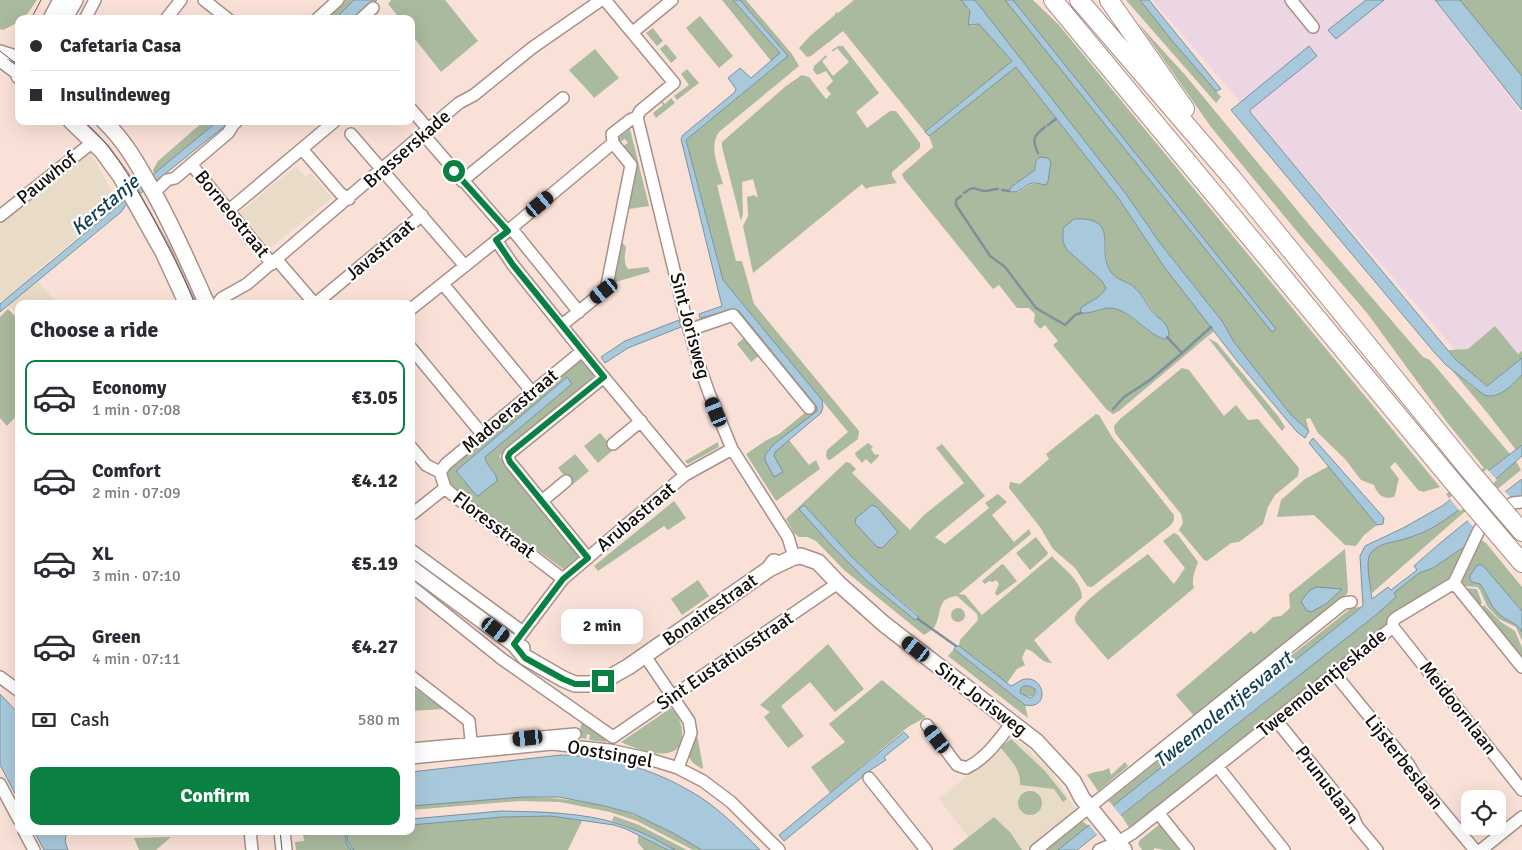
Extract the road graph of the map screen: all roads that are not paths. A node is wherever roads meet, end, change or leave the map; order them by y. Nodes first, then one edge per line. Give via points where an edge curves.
1 (61, 0) edge
2 (75, 0) edge
3 (95, 0) edge
4 (181, 0) edge
5 (204, 0) edge
6 (337, 0) edge
7 (601, 0) edge
8 (605, 0) edge
9 (672, 0) edge
10 (1079, 0) edge
11 (1109, 0) edge
12 (1291, 0) edge
13 (1053, 2) edge
14 (373, 8) dead end
15 (53, 15) edge
16 (66, 15) edge
17 (91, 15) edge
18 (169, 15) edge
19 (223, 15) edge
20 (322, 15) edge
21 (365, 15) edge
22 (1313, 27) dead end
23 (633, 32) junction
24 (0, 50) edge
25 (15, 56) edge
26 (0, 61) edge
27 (15, 72) edge
28 (563, 98) dead end
29 (415, 115) edge
30 (637, 117) junction
31 (76, 125) edge
32 (108, 125) edge
33 (233, 125) edge
34 (330, 125) edge
35 (426, 131) junction
36 (351, 134) dead end
37 (94, 141) junction
38 (613, 143) junction
39 (302, 149) junction
40 (191, 164) junction
41 (383, 170) junction
42 (1232, 178) junction
43 (462, 180) junction
44 (152, 184) junction
45 (348, 199) junction
46 (229, 210) junction
47 (422, 215) junction
48 (0, 216) edge
49 (509, 230) junction
50 (496, 240) junction
51 (275, 262) junction
52 (465, 266) junction
53 (443, 284) junction
54 (185, 300) edge
55 (205, 300) edge
56 (220, 300) edge
57 (311, 300) edge
58 (320, 300) edge
59 (415, 306) edge
60 (579, 312) junction
61 (562, 325) junction
62 (689, 330) junction
63 (582, 351) junction
64 (415, 353) edge
65 (604, 377) junction
66 (532, 392) junction
67 (809, 408) dead end
68 (641, 421) junction
69 (482, 434) junction
70 (613, 444) dead end
71 (732, 449) junction
72 (415, 452) edge
73 (440, 472) junction
74 (685, 475) junction
75 (566, 481) dead end
76 (445, 488) junction
77 (542, 502) junction
78 (1522, 502) edge
79 (415, 512) edge
80 (1522, 532) edge
81 (415, 553) edge
82 (793, 553) junction
83 (588, 558) junction
84 (1522, 563) edge
85 (415, 571) edge
86 (563, 579) junction
87 (838, 583) junction
88 (1454, 583) junction
89 (415, 589) edge
90 (1351, 602) dead end
91 (1392, 627) junction
92 (519, 638) junction
93 (645, 656) junction
94 (1522, 667) edge
95 (1334, 673) junction
96 (0, 677) edge
97 (415, 679) edge
98 (15, 688) edge
99 (672, 698) junction
100 (581, 714) junction
101 (1276, 720) junction
102 (1012, 723) junction
103 (926, 725) dead end
104 (613, 737) junction
105 (573, 740) junction
106 (472, 748) junction
107 (415, 749) edge
108 (609, 750) junction
109 (415, 757) edge
110 (1218, 767) junction
111 (678, 768) junction
112 (869, 778) dead end
113 (0, 784) edge
114 (1522, 790) edge
115 (1096, 808) junction
116 (15, 812) edge
117 (1159, 814) junction
118 (1522, 817) edge
119 (26, 835) edge
120 (250, 835) edge
121 (282, 835) edge
122 (1125, 845) edge
123 (34, 850) edge
124 (252, 850) edge
125 (284, 850) edge
126 (779, 850) edge
127 (926, 850) edge
128 (1036, 850) edge
129 (1099, 850) edge
130 (1188, 850) edge
131 (1284, 850) edge
132 (1377, 850) edge
133 (1475, 850) edge
134 (1481, 850) edge

1 - 15 main road
2 - 16 main road
3 - 17 street
4 - 18 street
5 - 19 street
6 - 20 street
7 - 35 street, Brasserskade via 532,48
8 - 23 street
9 - 23 street
10 - 42 highway
11 - 42 highway
12 - 22 street
13 - 84 highway, bridge
14 - 21 street
23 - 30 street via 674,83 640,110
24 - 25 street
26 - 27 street
28 - 43 street
29 - 35 street
30 - 38 street via 612,134
30 - 62 street, Sint Jorisweg
31 - 37 main road
32 - 44 main road
33 - 40 street
34 - 39 street
35 - 41 street, Brasserskade
35 - 43 street
36 - 41 street
37 - 48 street, Pauwhof
37 - 54 main road via 133,198
38 - 49 street
38 - 60 street via 629,161 631,170 607,285
39 - 45 street
39 - 46 street
40 - 44 street via 174,178
40 - 46 street, Borneostraat
41 - 45 street, Brasserskade
41 - 47 street
42 - 80 highway, bridge
43 - 49 street
44 - 55 main road
45 - 51 street, Brasserskade
46 - 51 street, Borneostraat
47 - 52 street
47 - 58 street, Javastraat
49 - 50 street
49 - 60 street
50 - 52 street
50 - 61 street
51 - 56 street, Brasserskade
51 - 57 street, Borneostraat
52 - 53 street
53 - 59 street
53 - 66 street
60 - 61 street
61 - 63 street
62 - 67 street via 733,316
62 - 71 street, Sint Jorisweg via 708,393
63 - 65 street
63 - 66 street, Madoerastraat
64 - 69 street
65 - 68 street
65 - 77 street via 508,457
66 - 69 street, Madoerastraat
68 - 70 street
68 - 74 street
69 - 73 street, Madoerastraat
71 - 74 street, Arubastraat
71 - 82 street, Sint Jorisweg via 774,513
72 - 73 street, Floresstraat via 426,465
73 - 76 street, Floresstraat
74 - 83 street, Arubastraat
75 - 77 street
76 - 79 street
76 - 86 street, Floresstraat
77 - 83 street
78 - 88 street via 1512,503 1479,530
81 - 92 street
82 - 87 main road, Sint Jorisweg via 803,547 815,553 818,562
82 - 93 main road, Bonairestraat via 775,560 769,569
83 - 86 street, Arubastraat
85 - 92 main road, Bonairestraat
86 - 92 street, Arubastraat
87 - 99 street, Sint Eustatiusstraat
87 - 102 main road, Sint Jorisweg via 884,624
88 - 91 street, Tweemolentjeskade via 1396,618
88 - 94 street
89 - 100 street via 502,659
90 - 115 street via 1344,603
91 - 95 street, Tweemolentjeskade
91 - 114 street, Meidoornlaan
92 - 93 main road, Bonairestraat via 540,666 575,684 603,681
93 - 99 street
95 - 101 street, Tweemolentjeskade
95 - 133 street, Lijsterbeslaan
96 - 98 street
97 - 106 street via 469,721
99 - 104 street, Sint Eustatiusstraat
99 - 111 street via 691,727
100 - 104 street
100 - 105 street
101 - 110 street, Tweemolentjeskade
101 - 132 street, Prunuslaan via 1348,808 1357,826
102 - 103 street via 982,758 966,768 957,766
102 - 115 main road, Sint Jorisweg via 1037,742 1073,781 1082,798
104 - 108 street
105 - 106 street, Oostsingel
105 - 108 street, Oostsingel
106 - 107 street, Oostsingel
106 - 109 street, Oostsingel
108 - 111 street, Oostsingel
110 - 117 street, Tweemolentjeskade
110 - 131 street
111 - 126 street, Oostsingel via 703,781 731,802
112 - 127 street
113 - 116 street
115 - 122 main road, Sint Jorisweg
115 - 128 street
117 - 122 street, Tweemolentjeskade
117 - 130 street
118 - 134 street
119 - 123 street
120 - 124 street
121 - 125 main road
122 - 129 street, Tweemolentjeskade

